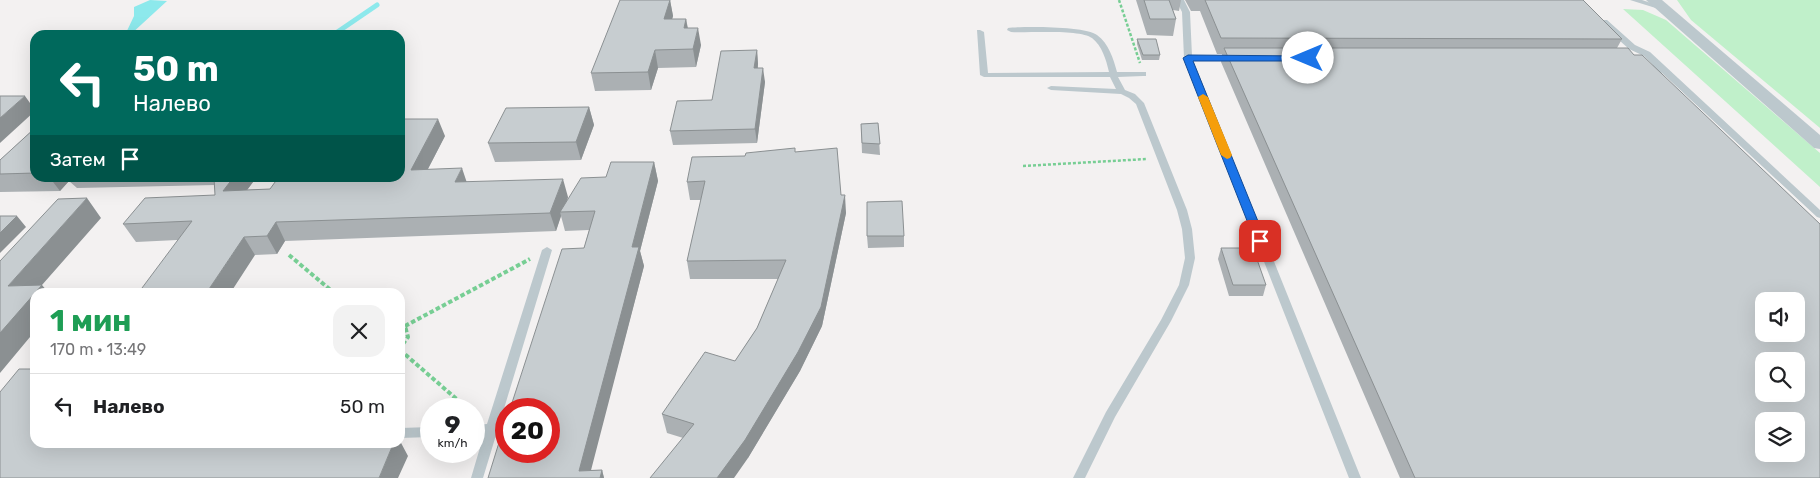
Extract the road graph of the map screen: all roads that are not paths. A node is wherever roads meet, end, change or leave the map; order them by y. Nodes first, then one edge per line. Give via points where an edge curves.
1 (1180, 0) edge
2 (1634, 0) edge
3 (1658, 4) edge
4 (1595, 13) edge
5 (1010, 30) dead end
6 (980, 32) dead end
7 (1188, 58) junction
8 (1248, 58) edge
9 (1634, 62) edge
10 (1665, 71) junction
11 (1113, 74) junction
12 (1143, 74) road end
13 (1051, 88) dead end
14 (1122, 92) junction
15 (1820, 144) edge
16 (1820, 215) edge
17 (547, 250) road end
18 (485, 429) edge
19 (492, 429) junction
20 (420, 432) edge
21 (405, 433) edge
22 (476, 478) edge
23 (1079, 478) edge
24 (1355, 478) edge

1 - 7 lane via 1186,12
2 - 3 lane
3 - 15 street
4 - 10 lane via 1632,47 1647,54
5 - 11 lane via 1080,31 1094,36 1108,53
6 - 11 lane via 984,74
7 - 8 lane
7 - 24 lane
9 - 10 lane
10 - 16 lane
11 - 12 lane
11 - 14 lane
13 - 14 lane
14 - 23 lane via 1140,104 1187,229 1190,258 1184,285 1166,321 1110,415
17 - 19 lane
18 - 19 lane
19 - 22 lane
20 - 21 lane

